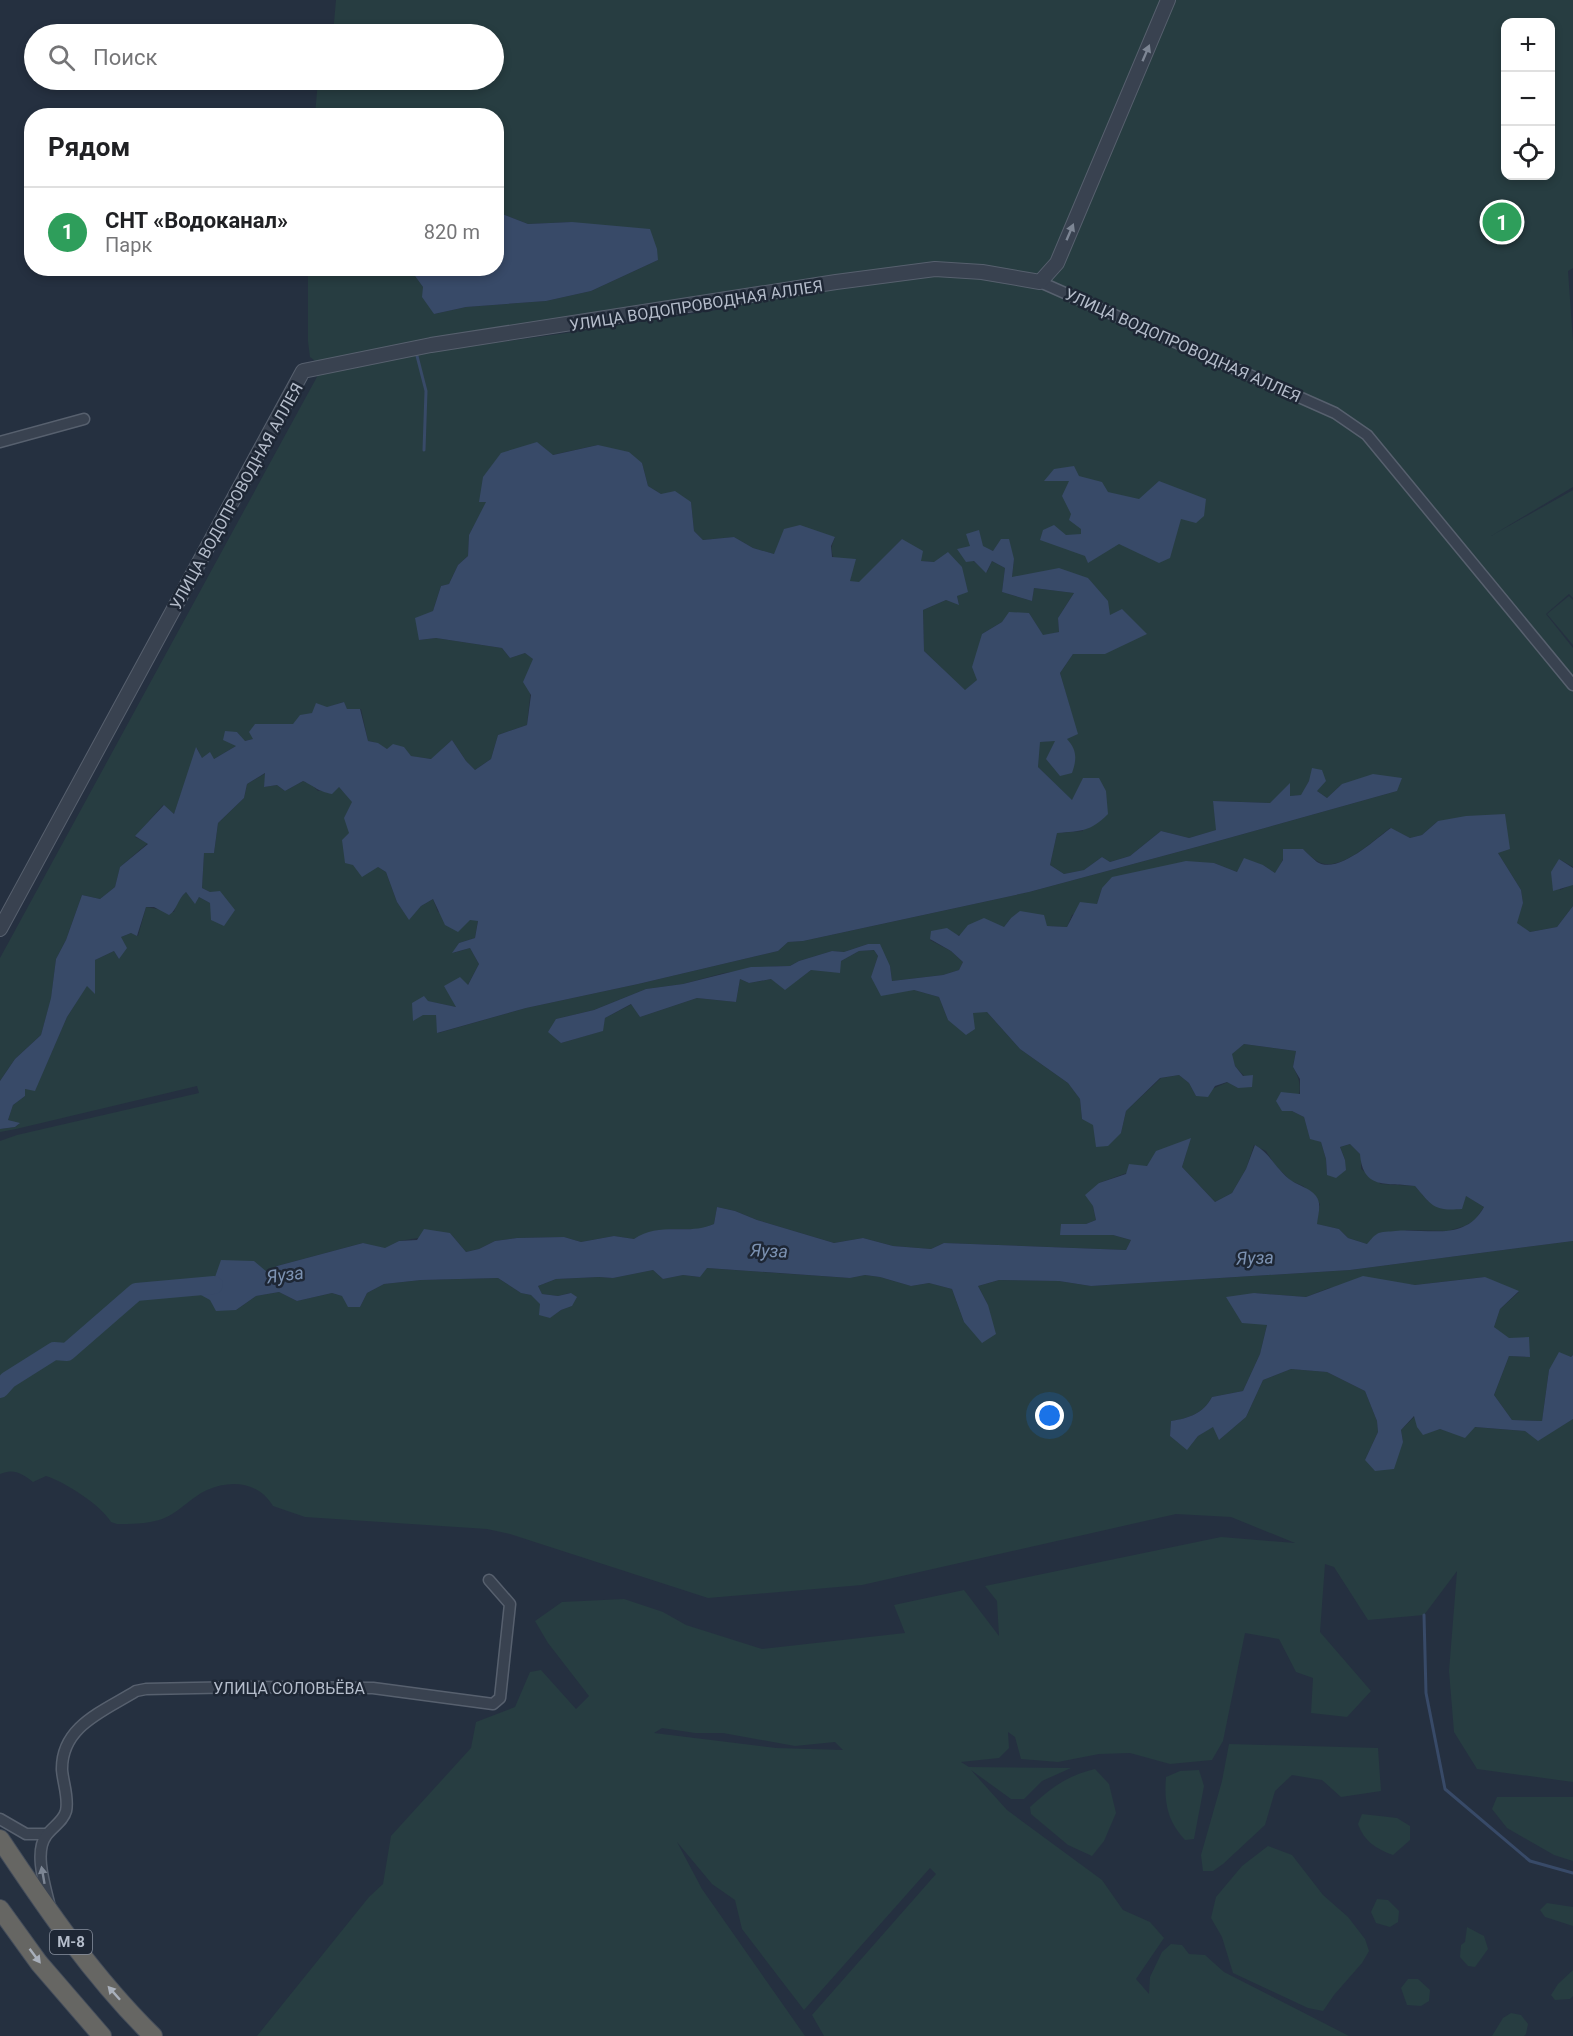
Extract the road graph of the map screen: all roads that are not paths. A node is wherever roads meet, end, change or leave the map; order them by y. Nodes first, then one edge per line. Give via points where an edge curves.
1 (1168, 0) edge
2 (1040, 282) junction
3 (84, 419) dead end
4 (0, 442) edge
5 (1573, 685) edge
6 (0, 929) edge
7 (489, 1580) dead end
8 (0, 1819) edge
9 (47, 1834) junction
10 (0, 1839) edge
11 (0, 1909) edge
12 (51, 1915) junction
13 (102, 2036) edge
14 (153, 2036) edge

2 -> 1 street via 1057,262
2 - 5 street, УЛИЦА ВОДОПРОВОДНАЯ АЛЛЕЯ via 1352,423 1367,435
2 - 6 street, УЛИЦА ВОДОПРОВОДНАЯ АЛЛЕЯ via 935,269 431,345 303,371
3 - 4 street
7 - 9 street, УЛИЦА СОЛОВЬЁВА via 510,1604 500,1698 493,1704 373,1688 136,1691 87,1721 68,1739 62,1769 66,1812
8 - 9 street via 26,1834
12 -> 9 street, УЛИЦА СОЛОВЬЁВА via 41,1863
10 - 12 highway, М-8
11 -> 13 highway, М-8 via 39,1963
14 -> 12 highway, М-8

